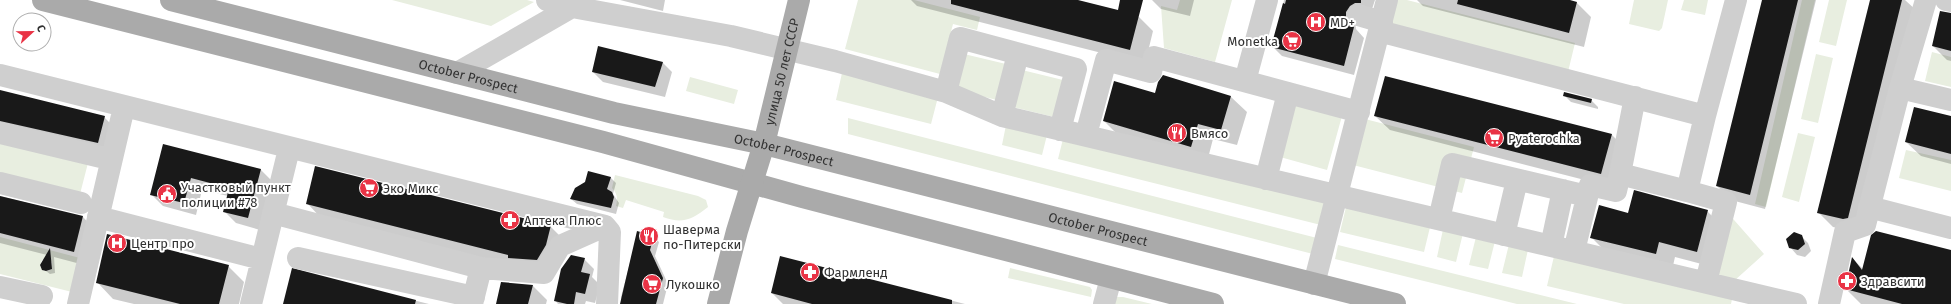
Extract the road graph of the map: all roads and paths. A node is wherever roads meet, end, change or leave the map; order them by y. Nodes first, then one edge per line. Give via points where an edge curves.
1 (43, 0) edge
2 (171, 0) edge
3 (548, 0) edge
4 (800, 0) edge
5 (1267, 0) edge
6 (1388, 0) edge
7 (1736, 0) edge
8 (1926, 0) edge
9 (1946, 0) edge
10 (1951, 1) edge
11 (572, 7) junction
12 (1358, 15) dead end
13 (1381, 27) junction
14 (787, 49) junction
15 (1018, 54) junction
16 (457, 73) junction
17 (0, 75) edge
18 (1245, 81) junction
19 (1900, 88) junction
20 (946, 92) junction
21 (1288, 93) junction
22 (1635, 98) junction
23 (1951, 100) edge
24 (124, 107) junction
25 (1359, 112) junction
26 (1002, 116) junction
27 (1705, 116) junction
28 (1060, 130) junction
29 (0, 133) edge
30 (1086, 134) junction
31 (764, 144) junction
32 (289, 148) junction
33 (105, 158) dead end
34 (1620, 174) junction
35 (1266, 179) junction
36 (1517, 180) junction
37 (0, 183) edge
38 (752, 184) junction
39 (1563, 190) junction
40 (1687, 191) junction
41 (1337, 195) junction
42 (1587, 196) junction
43 (81, 203) dead end
44 (1869, 207) junction
45 (273, 213) junction
46 (98, 217) junction
47 (1439, 219) junction
48 (605, 226) junction
49 (1951, 228) edge
50 (1504, 235) junction
51 (1551, 246) junction
52 (1574, 251) junction
53 (298, 258) dead end
54 (261, 259) junction
55 (481, 268) junction
56 (1111, 278) junction
57 (1706, 282) junction
58 (1314, 284) junction
59 (0, 287) edge
60 (42, 296) dead end
61 (473, 300) edge
62 (78, 304) edge
63 (250, 304) edge
64 (607, 304) edge
65 (718, 304) edge
66 (1104, 304) edge
67 (1213, 304) edge
68 (1395, 304) edge
69 (1796, 304) edge
70 (1829, 304) edge

1 - 38 main road via 603,142
2 - 16 main road, October Prospect
3 - 11 street
4 - 14 main road, улица 50 лет СССР
5 - 18 street
6 - 13 street
7 - 27 street
8 - 19 street
9 - 10 street
11 - 14 street via 731,36
11 - 16 street
12 - 13 street
13 - 22 street
13 - 25 street
14 - 20 street
14 - 31 main road, улица 50 лет СССР
15 - 20 street via 960,38
15 - 26 street
15 - 28 street via 1076,69
16 - 31 main road, October Prospect via 614,113
17 - 24 street
18 - 21 street
18 - 30 street via 1154,57 1151,72 1106,60
19 - 23 street
19 - 44 street
20 - 26 street
21 - 25 street
21 - 35 street
22 - 27 street
22 - 34 street
24 - 32 street
24 - 46 street
25 - 41 street
26 - 28 street
27 - 40 street
28 - 30 street
29 - 33 street
30 - 35 street
31 - 38 main road, улица 50 лет СССР
31 - 58 main road, October Prospect
32 - 45 street
32 - 48 street
34 - 40 street
34 - 42 street via 1616,191 1590,185
35 - 41 street
36 - 39 street
36 - 47 street via 1452,164
36 - 50 street
37 - 43 street
38 - 56 main road
38 - 65 main road, улица 50 лет СССР
39 - 42 street
39 - 51 street
40 - 57 street via 1726,202
41 - 47 street
41 - 58 street
42 - 52 street
44 - 49 street
44 - 70 street via 1865,225 1845,232
45 - 54 street
45 - 55 street
46 - 54 street
46 - 62 street
47 - 50 street
48 - 55 street via 560,246 544,273
48 - 64 street via 610,232
50 - 51 street
51 - 52 street
52 - 57 street
53 - 61 street
54 - 63 street
55 - 61 street
56 - 66 street
56 - 67 main road
57 - 69 street
58 - 68 main road, October Prospect
59 - 60 street

